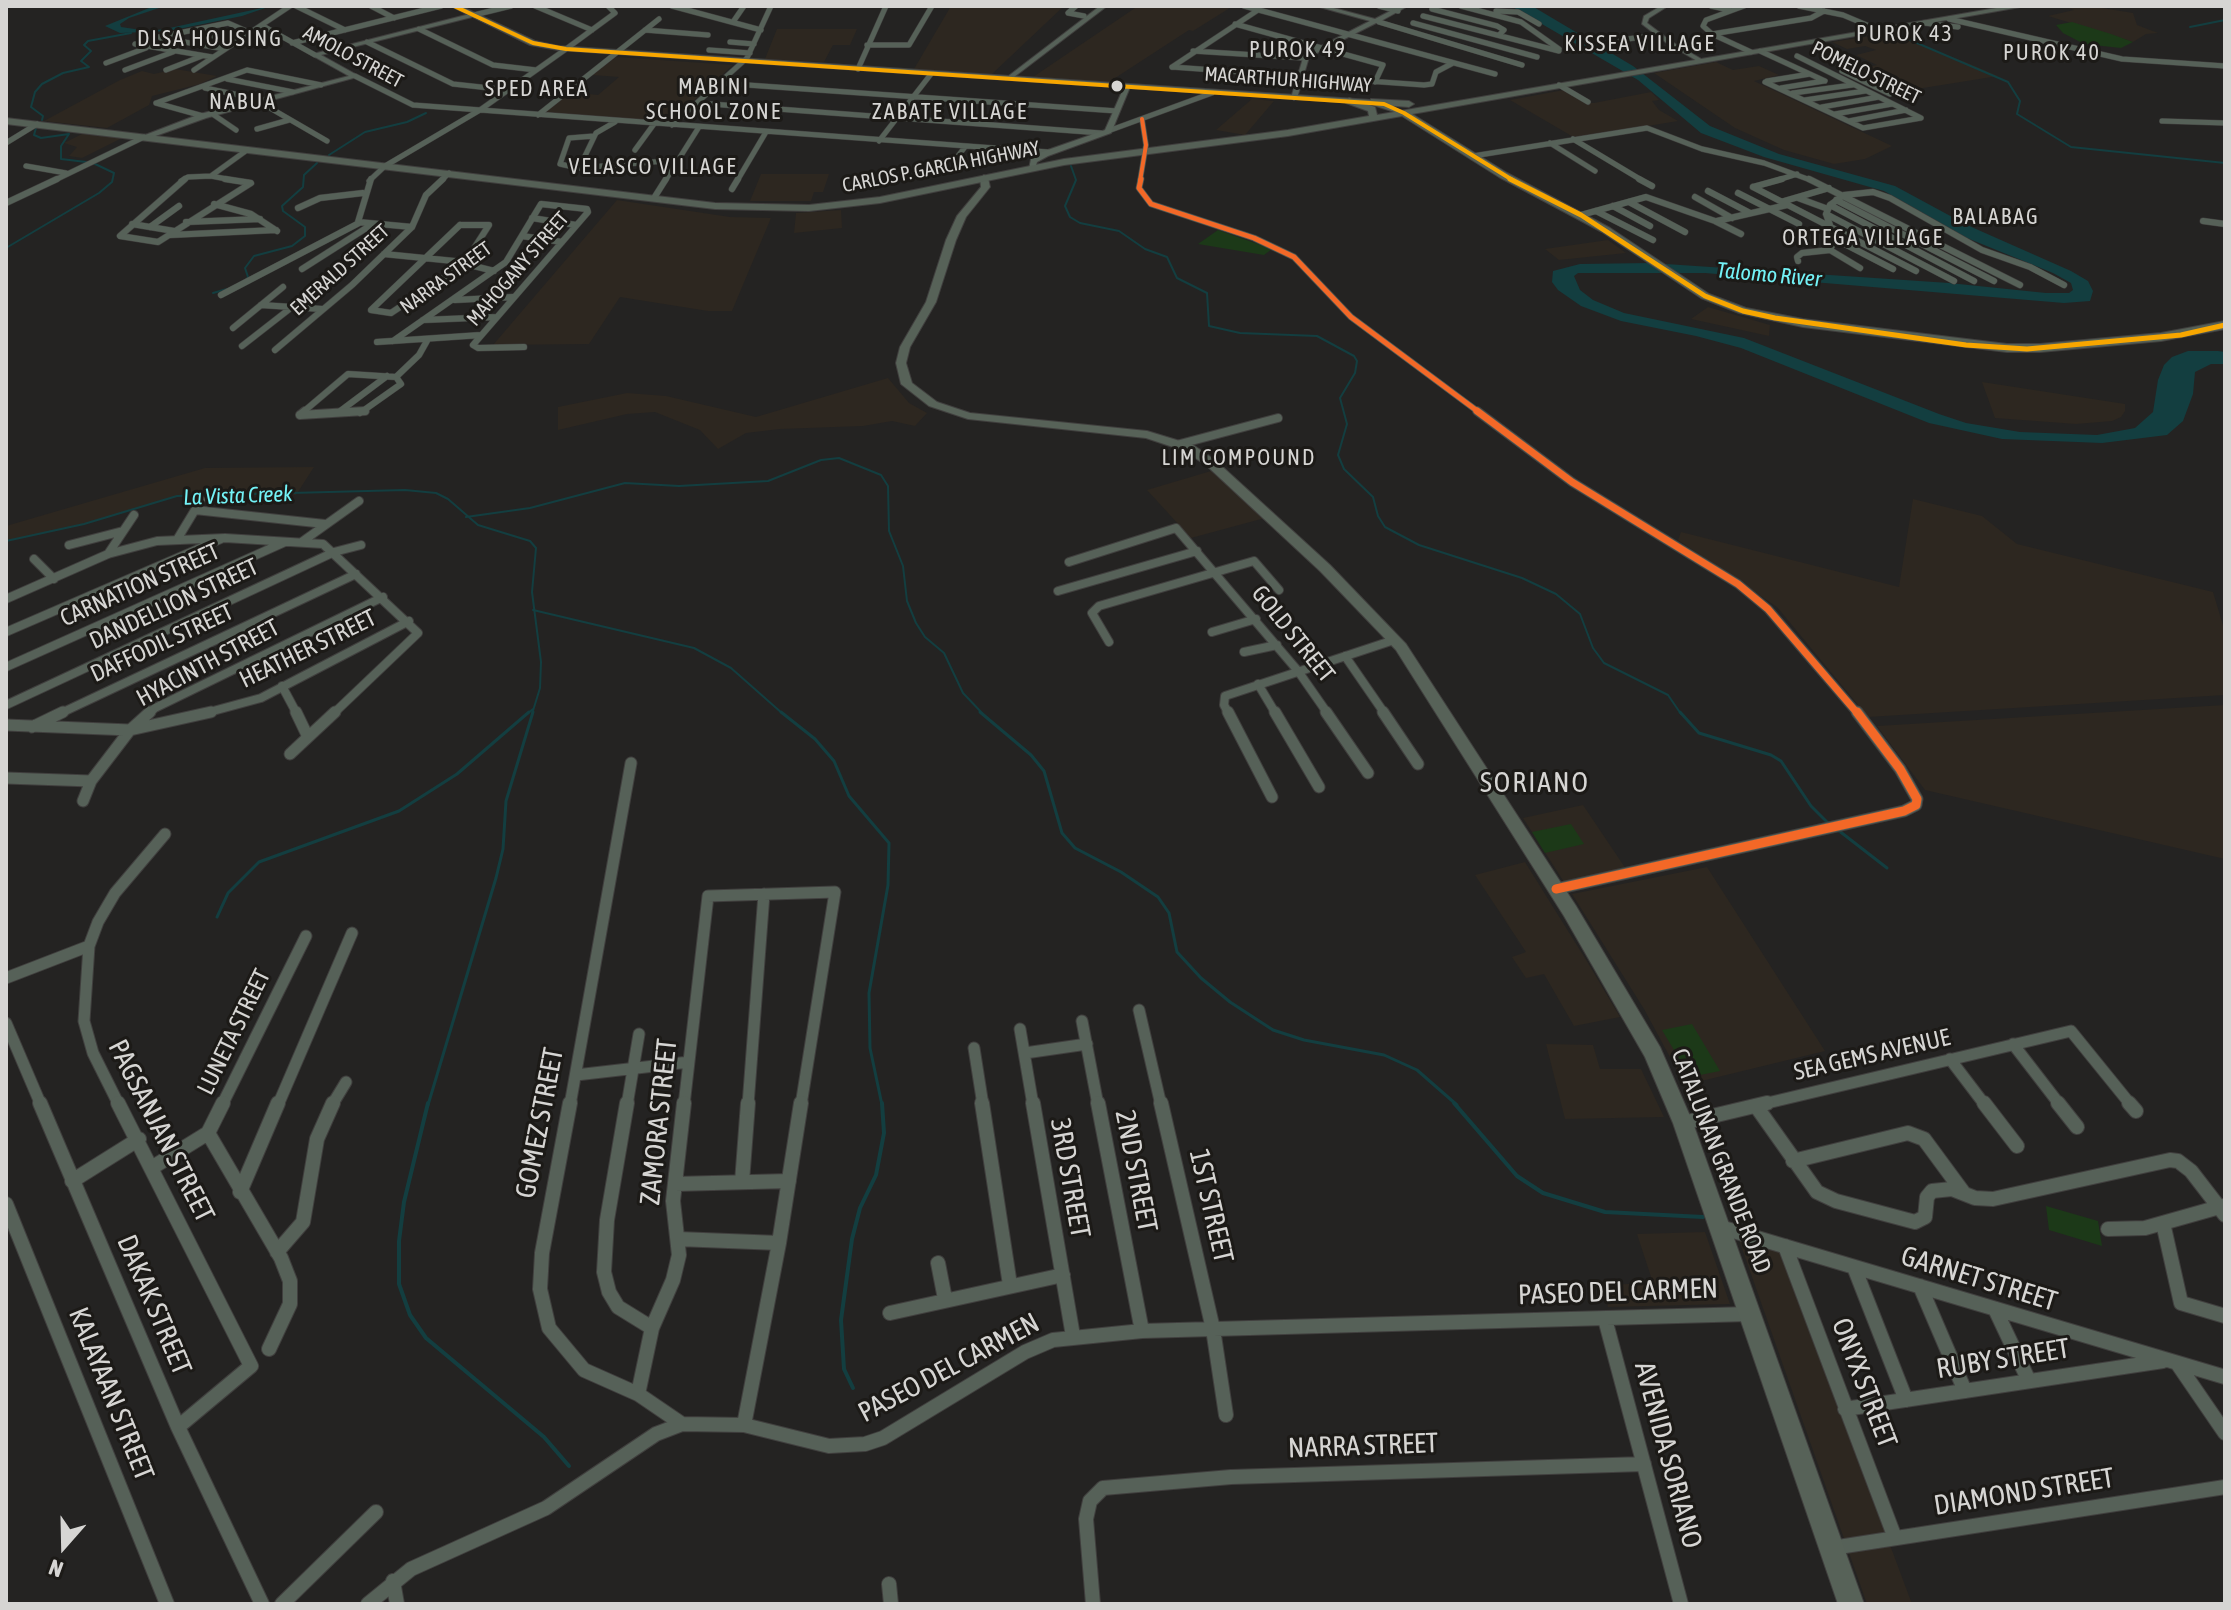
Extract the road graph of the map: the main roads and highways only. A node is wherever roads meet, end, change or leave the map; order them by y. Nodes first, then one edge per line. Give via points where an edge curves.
1 (454, 6) edge
2 (2022, 6) edge
3 (1127, 87) junction
4 (1349, 101) junction
5 (1371, 102) junction
6 (1452, 104) junction
7 (1424, 109) junction
8 (1404, 113) junction
9 (1372, 119) junction
10 (6, 121) edge
11 (1429, 128) junction
12 (1032, 167) junction
13 (984, 178) junction
14 (2225, 325) edge
15 (1851, 1604) edge

1 - 3 main road, MACARTHUR HIGHWAY via 533,43 566,49
2 - 6 highway, MACARTHUR HIGHWAY
3 - 4 main road, MACARTHUR HIGHWAY
3 - 12 main road via 1105,132 1048,152
4 - 5 main road, MACARTHUR HIGHWAY
4 - 9 highway via 1373,110
5 - 6 highway
5 - 8 main road, MACARTHUR HIGHWAY
6 - 7 highway, MACARTHUR HIGHWAY
7 - 8 highway, MACARTHUR HIGHWAY
7 - 11 highway via 1421,116
8 - 9 highway, CARLOS P. GARCIA HIGHWAY
8 - 11 highway
9 - 11 highway
9 - 12 highway, CARLOS P. GARCIA HIGHWAY
10 - 13 highway, CARLOS P. GARCIA HIGHWAY via 749,208 880,200
11 - 14 highway via 1581,215 1714,300 1759,315 1986,347 2066,346 2181,335
12 - 13 highway, CARLOS P. GARCIA HIGHWAY
13 - 15 main road, CATALUNAN GRANDE ROAD via 986,187 962,216 931,302 902,354 907,384 933,404 968,416 1135,433 1180,444 1202,456 1249,498 1394,640 1638,1023 1683,1123

